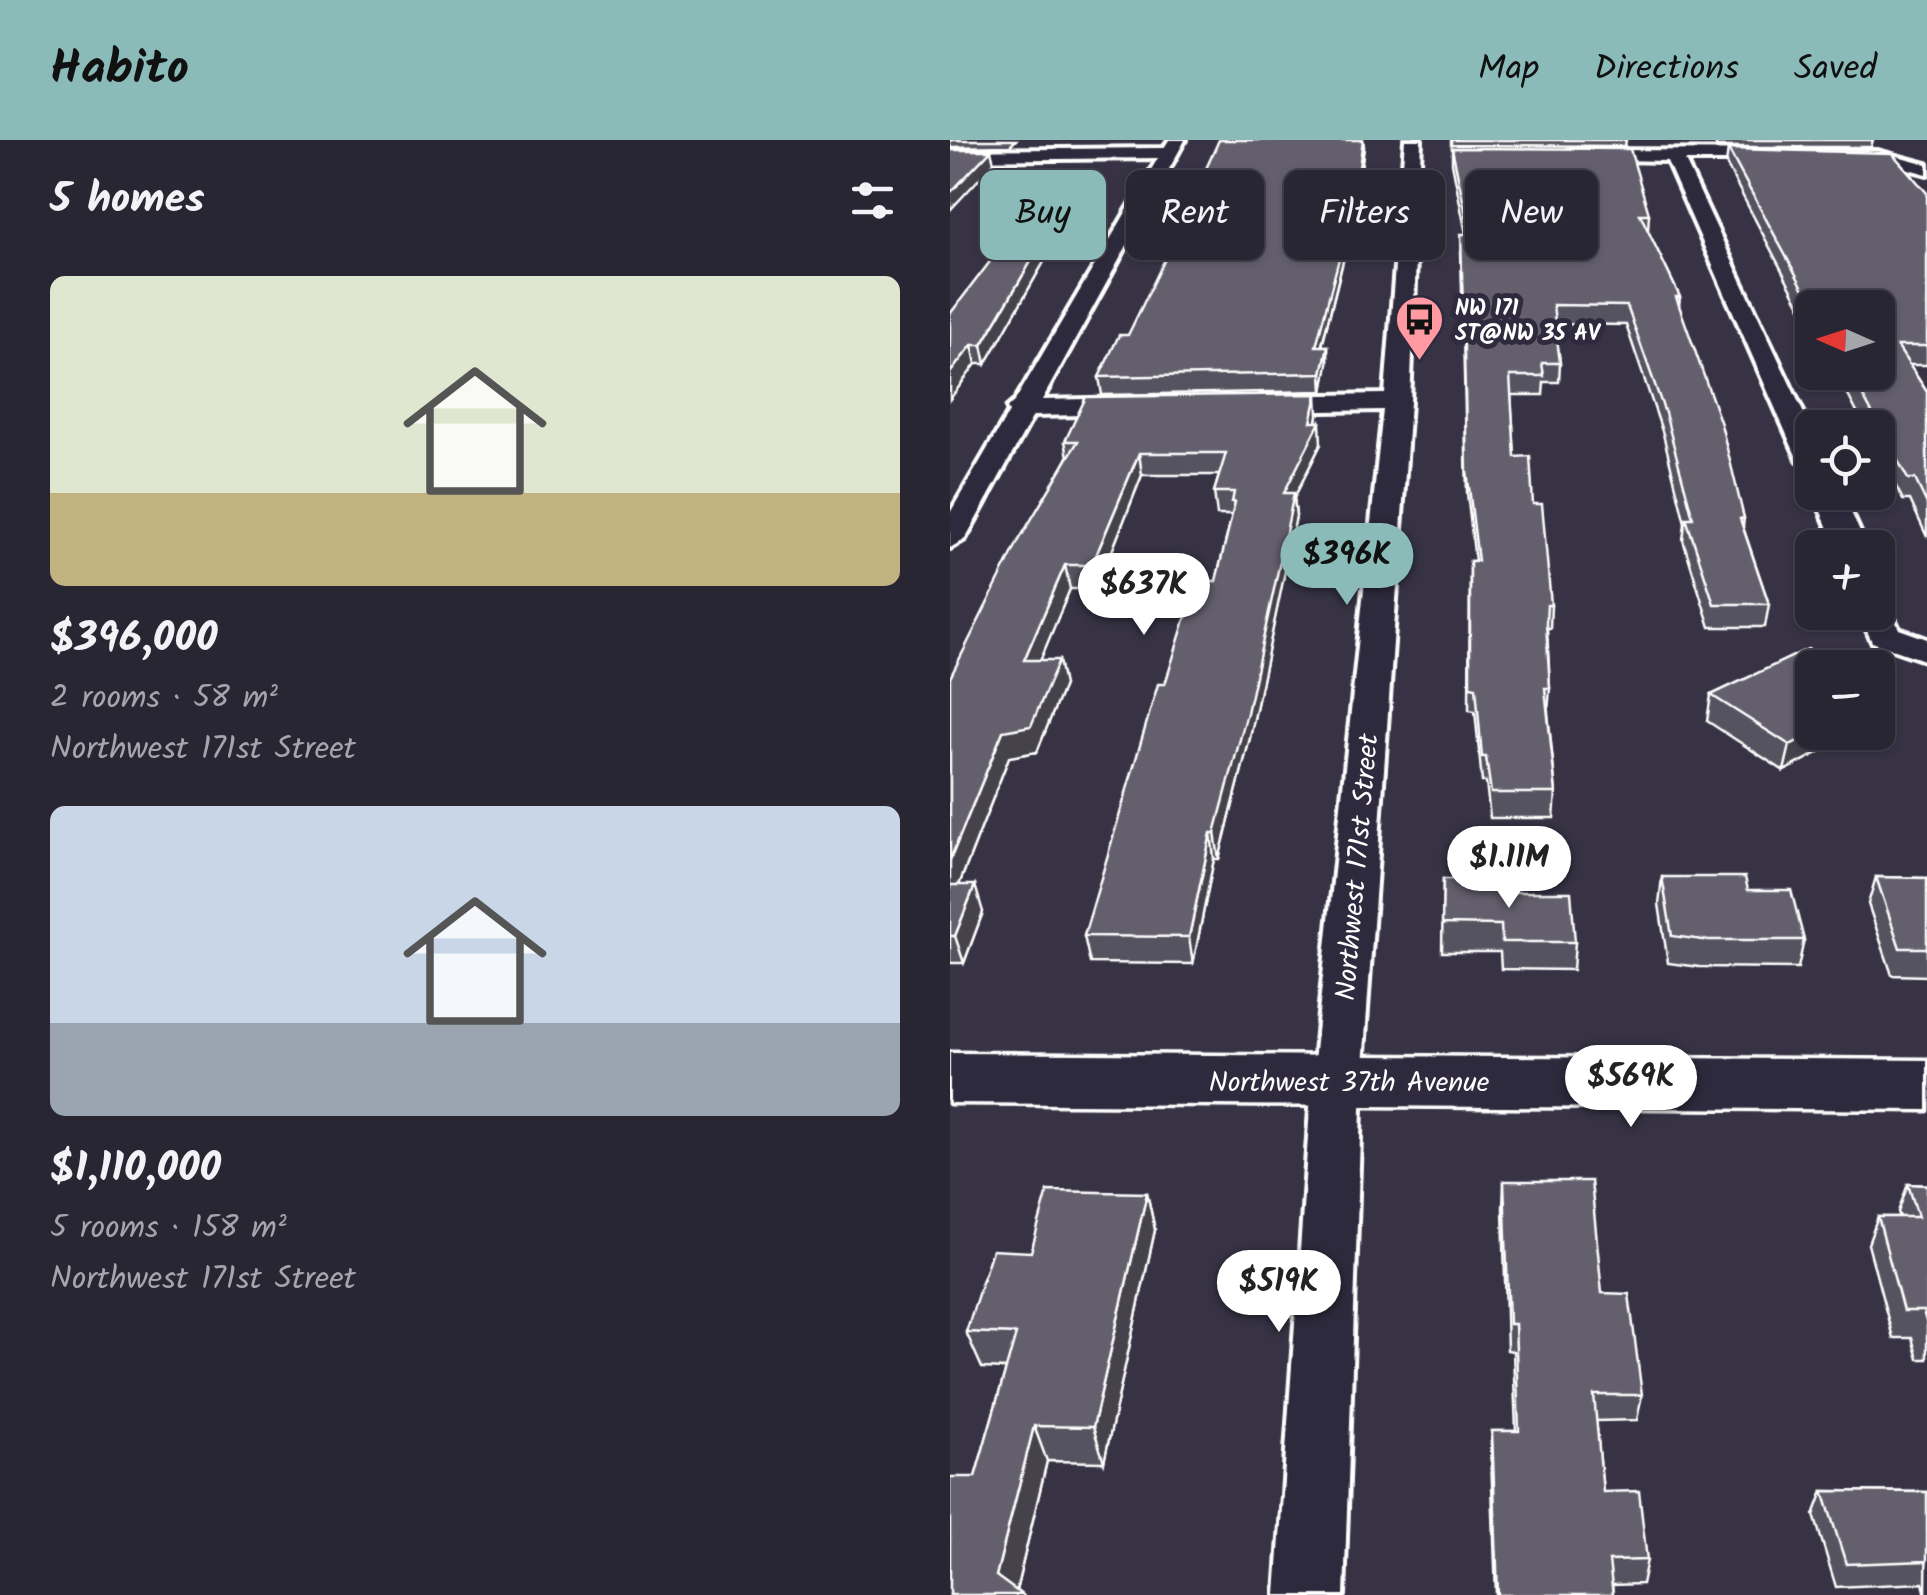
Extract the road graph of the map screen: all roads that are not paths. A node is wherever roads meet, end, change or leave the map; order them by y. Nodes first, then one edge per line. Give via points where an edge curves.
1 (1173, 147) edge
2 (1419, 150) edge
3 (950, 155) edge
4 (1562, 155) edge
5 (1674, 156) junction
6 (1927, 169) edge
7 (1397, 402) junction
8 (1234, 405) edge
9 (1156, 406) edge
10 (1020, 408) junction
11 (1795, 423) edge
12 (950, 539) edge
13 (1882, 630) edge
14 (1927, 651) edge
15 (950, 1078) edge
16 (1337, 1080) junction
17 (1927, 1086) edge
18 (1310, 1595) edge

1 - 3 street
1 - 10 street
2 - 7 street, Northwest 171st Street
4 - 5 street
5 - 6 street via 1878,156
5 - 11 street
7 - 8 street
7 - 16 street, Northwest 171st Street
9 - 10 street
10 - 12 street
13 - 14 street
15 - 16 main road, Northwest 37th Avenue
16 - 17 main road, Northwest 37th Avenue
16 - 18 street, Northwest 171st Street

